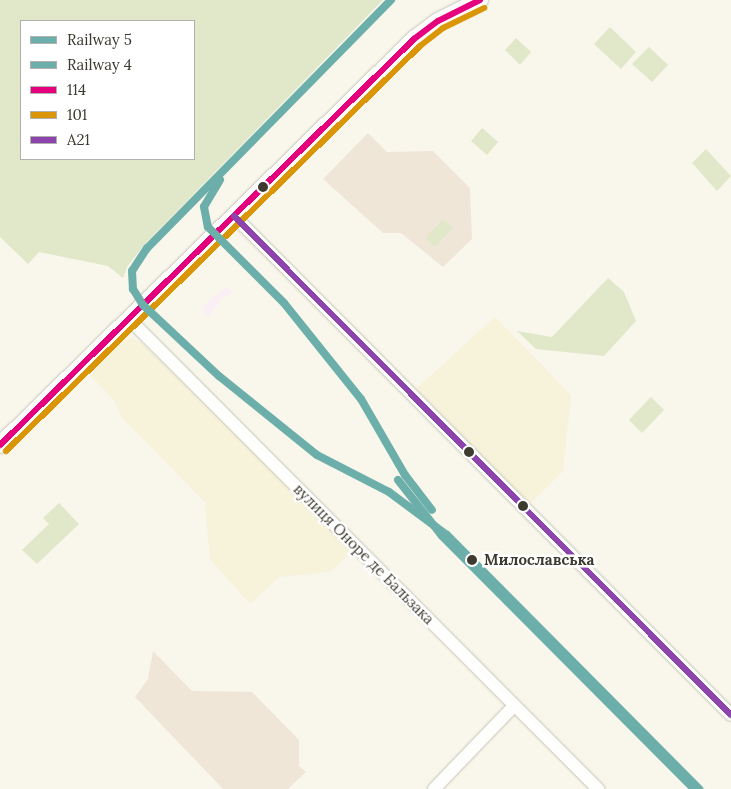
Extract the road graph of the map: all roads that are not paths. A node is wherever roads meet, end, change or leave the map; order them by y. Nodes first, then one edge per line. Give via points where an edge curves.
1 (480, 0) edge
2 (234, 216) junction
3 (130, 320) junction
4 (0, 445) edge
5 (514, 707) junction
6 (731, 715) edge
7 (434, 789) edge
8 (598, 789) edge

1 - 2 main road via 438,21 414,39
2 - 3 main road
2 - 6 street
3 - 4 main road
3 - 5 street, вулиця Оноре де Бальзака via 358,546
5 - 7 street
5 - 8 street, вулиця Оноре де Бальзака

